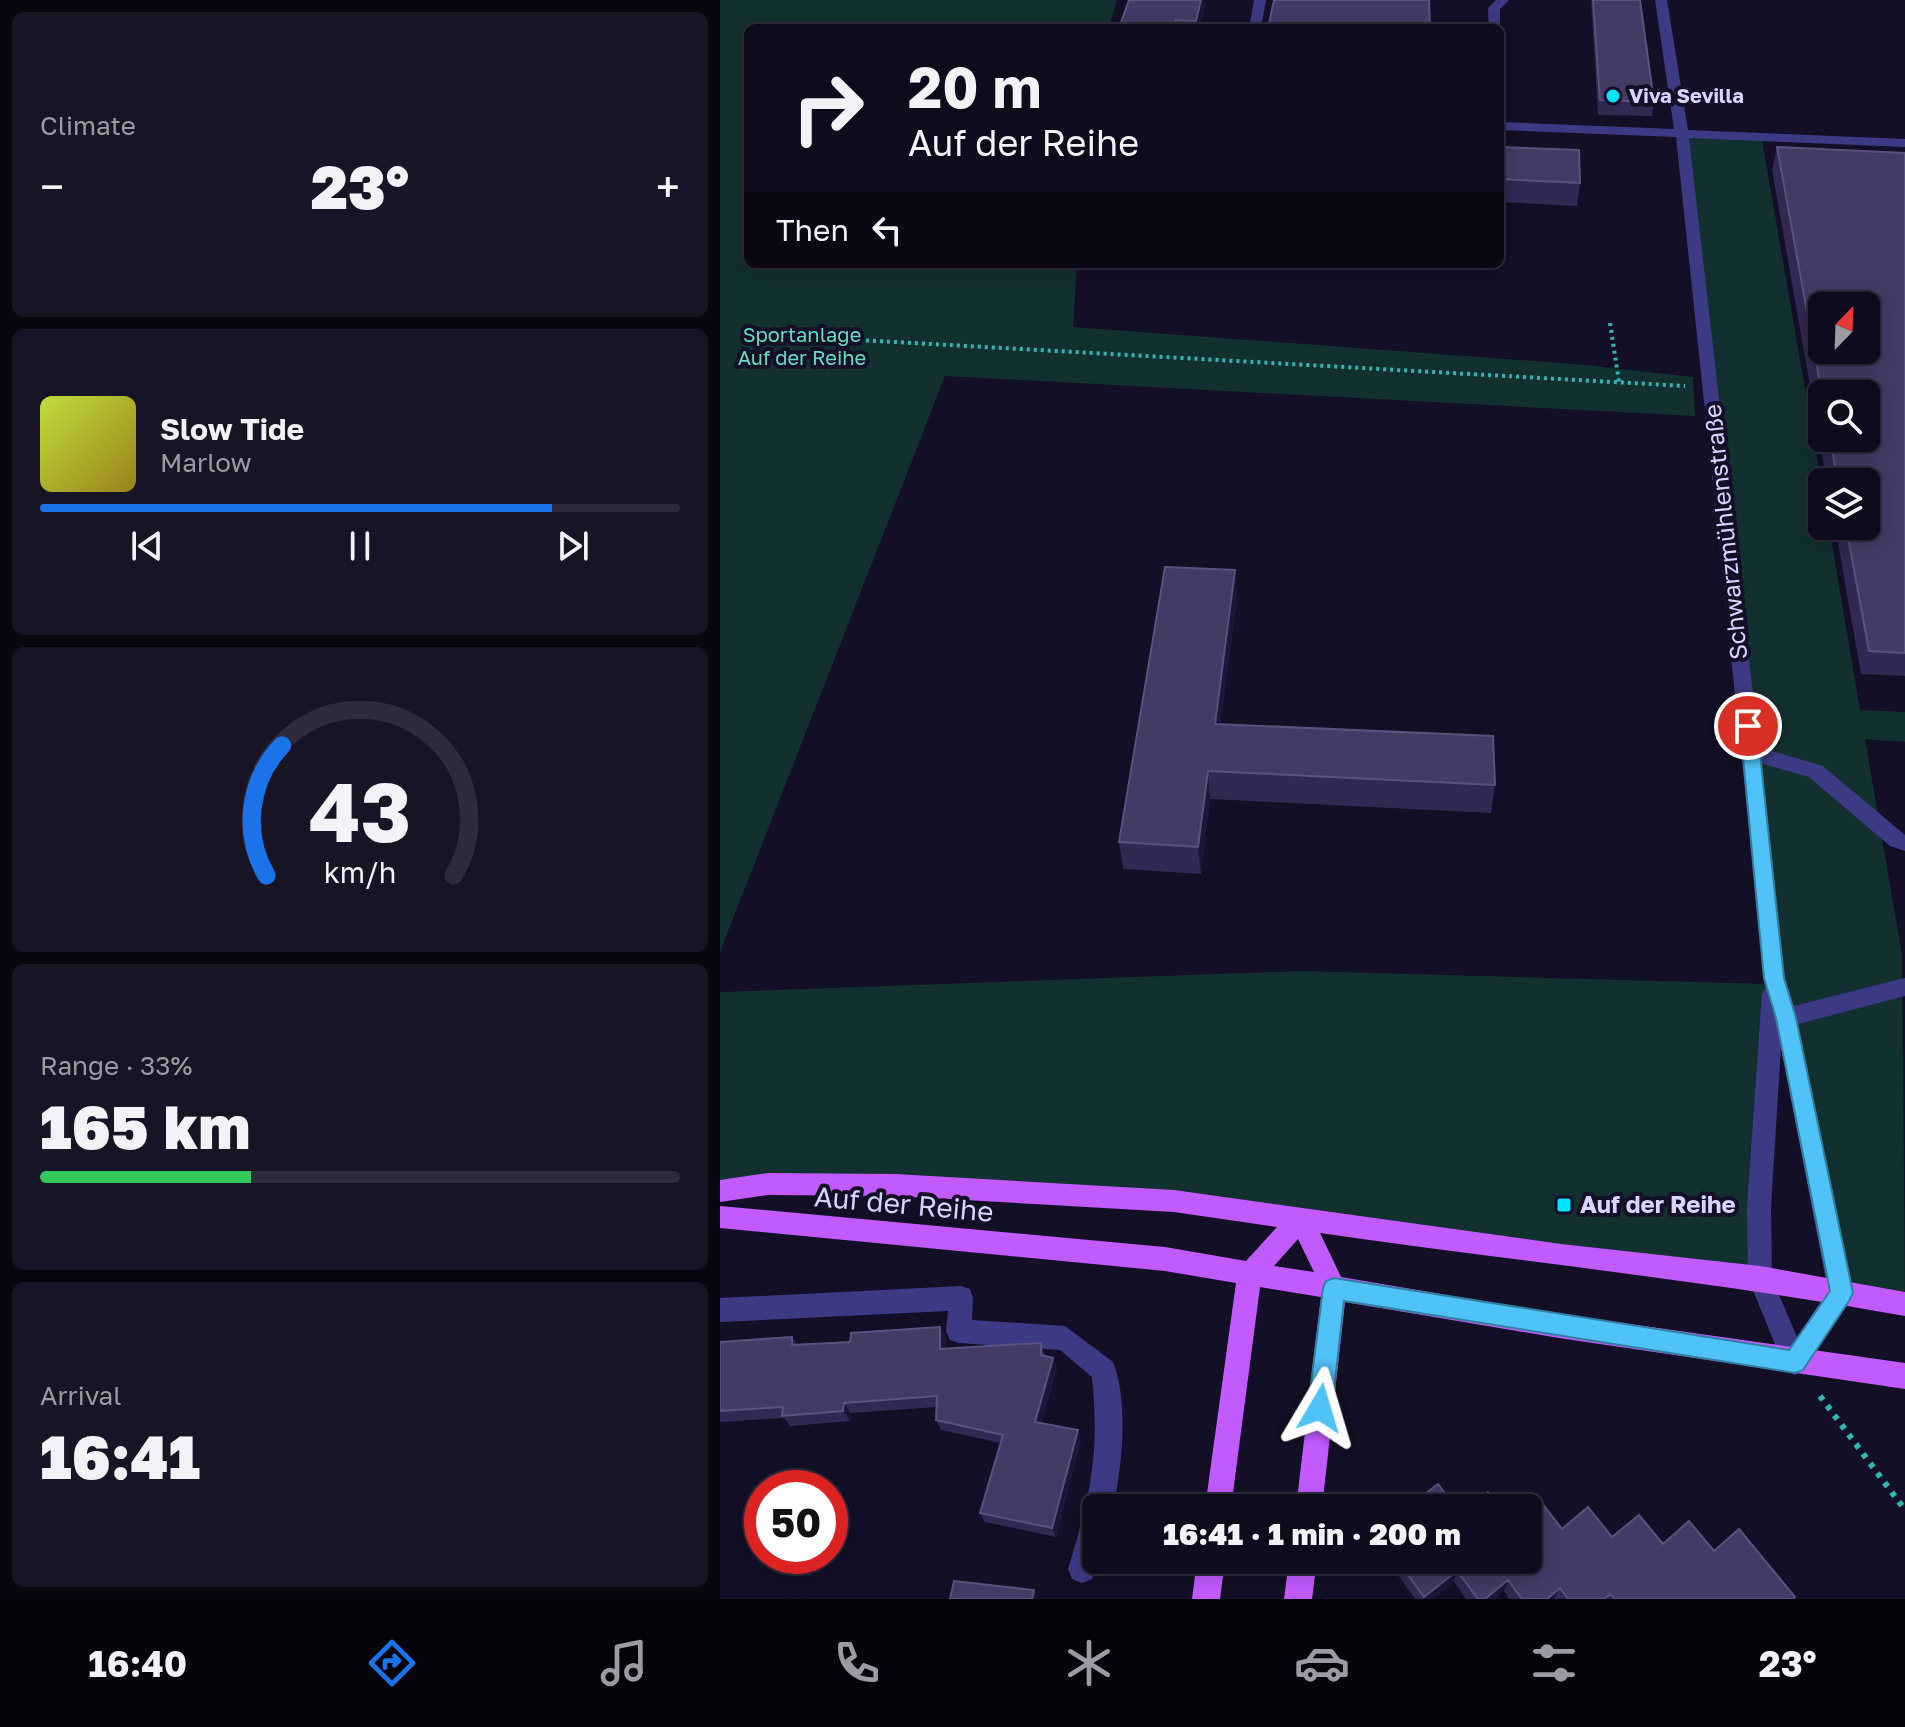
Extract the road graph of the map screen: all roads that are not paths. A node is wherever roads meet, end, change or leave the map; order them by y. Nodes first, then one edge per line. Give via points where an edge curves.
1 (1260, 0) edge
2 (1503, 0) edge
3 (1661, 0) edge
4 (1256, 24) edge
5 (1495, 24) edge
6 (1504, 126) edge
7 (1682, 134) junction
8 (1905, 143) edge
9 (1752, 753) junction
10 (1901, 841) edge
11 (1774, 978) junction
12 (1905, 987) edge
13 (1786, 1018) junction
14 (720, 1191) edge
15 (720, 1217) edge
16 (1300, 1218) junction
17 (1249, 1276) junction
18 (1760, 1278) junction
19 (1334, 1288) junction
20 (1841, 1293) junction
21 (1905, 1304) edge
22 (720, 1310) edge
23 (1795, 1362) junction
24 (1905, 1376) edge
25 (1104, 1494) edge
26 (1220, 1494) edge
27 (1311, 1494) edge
28 (1209, 1574) edge
29 (1301, 1574) edge
30 (1206, 1599) edge
31 (1298, 1599) edge

1 - 4 street
2 - 5 street via 1494,8
3 - 7 street, Schwarzmühlenstraße
6 - 7 street
7 - 8 street
7 - 9 street, Schwarzmühlenstraße
9 - 10 street via 1816,771
9 - 11 street, Schwarzmühlenstraße
11 - 13 street, Schwarzmühlenstraße
11 - 18 street, Schwarzmühlenstraße via 1759,1207
12 - 13 street
13 - 20 street, Schwarzmühlenstraße
14 - 16 main road, Auf der Reihe via 768,1184 895,1185 1174,1201
15 - 17 main road, Auf der Reihe via 1165,1259
16 - 17 main road
16 - 18 main road, Auf der Reihe
16 - 19 main road
17 - 19 main road, Auf der Reihe
17 - 26 main road
18 - 20 main road, Auf der Reihe
18 - 23 street, Schwarzmühlenstraße
19 - 23 main road, Auf der Reihe
19 - 27 main road
20 - 21 main road, Auf der Reihe
20 - 23 street
22 - 25 street via 961,1298 959,1331 1065,1338 1104,1371 1110,1470
23 - 24 main road, Auf der Reihe
28 - 30 main road
29 - 31 main road

